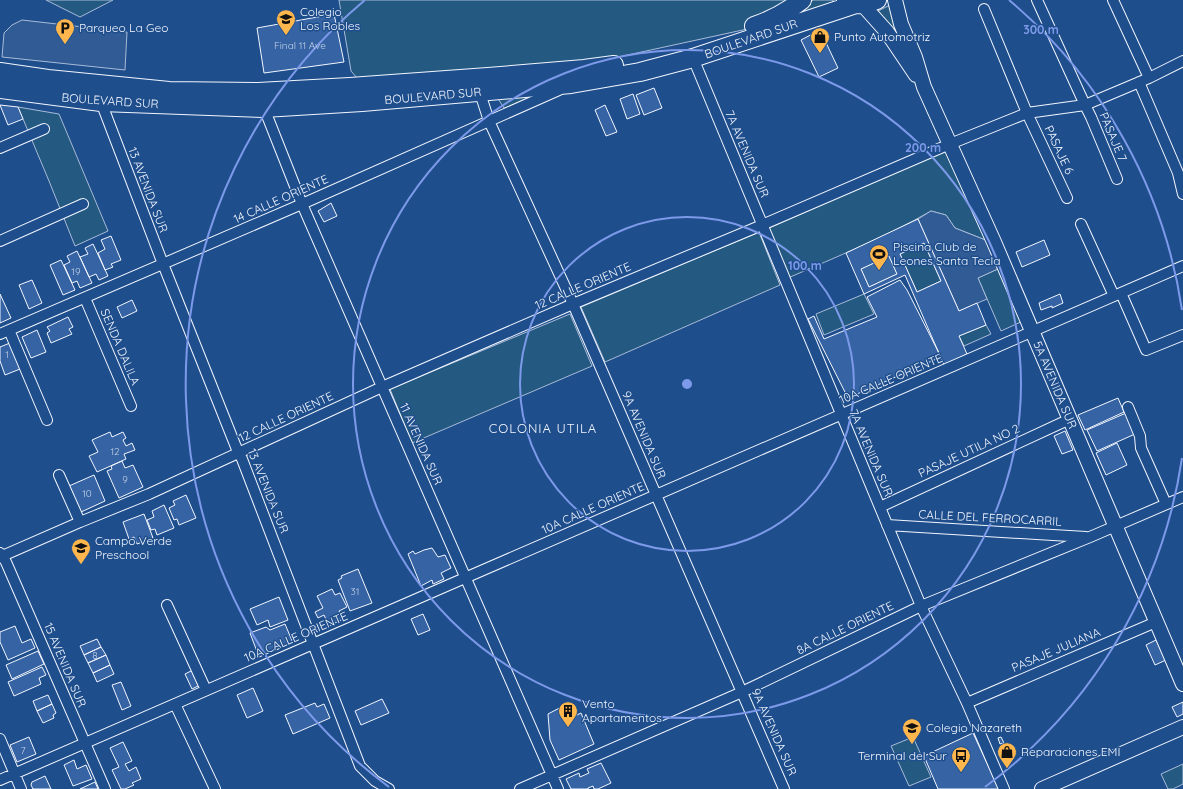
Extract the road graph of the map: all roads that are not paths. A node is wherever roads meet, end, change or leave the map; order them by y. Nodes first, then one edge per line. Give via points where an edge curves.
1 (802, 0) edge
2 (895, 0) edge
3 (1037, 0) edge
4 (1113, 0) edge
5 (860, 2) edge
6 (984, 9) dead end
7 (693, 58) junction
8 (1183, 62) edge
9 (0, 72) edge
10 (1149, 78) junction
11 (1139, 82) junction
12 (571, 84) junction
13 (924, 87) junction
14 (0, 89) edge
15 (480, 93) junction
16 (101, 102) junction
17 (1085, 105) junction
18 (264, 108) junction
19 (1027, 113) junction
20 (490, 121) junction
21 (44, 129) dead end
22 (950, 144) junction
23 (0, 148) edge
24 (1117, 179) dead end
25 (1183, 194) edge
26 (1067, 198) dead end
27 (83, 204) dead end
28 (302, 204) junction
29 (1081, 224) dead end
30 (762, 225) junction
31 (0, 241) edge
32 (163, 264) junction
33 (1183, 266) edge
34 (1118, 294) junction
35 (85, 298) junction
36 (573, 304) junction
37 (1032, 331) junction
38 (5, 332) edge
39 (1183, 334) edge
40 (382, 387) junction
41 (131, 406) dead end
42 (1128, 407) dead end
43 (841, 414) junction
44 (1070, 419) junction
45 (47, 420) dead end
46 (239, 453) junction
47 (59, 476) dead end
48 (656, 495) junction
49 (1183, 497) edge
50 (1166, 504) junction
51 (880, 507) junction
52 (80, 522) junction
53 (887, 524) junction
54 (1115, 526) junction
55 (1090, 537) junction
56 (0, 555) edge
57 (465, 578) junction
58 (167, 605) dead end
59 (921, 606) junction
60 (1156, 622) junction
61 (313, 644) junction
62 (1183, 684) edge
63 (206, 690) junction
64 (742, 692) junction
65 (967, 703) junction
66 (175, 704) junction
67 (1183, 727) edge
68 (0, 739) edge
69 (84, 743) junction
70 (14, 774) junction
71 (552, 775) junction
72 (0, 780) edge
73 (21, 789) edge
74 (105, 789) edge
75 (215, 789) edge
76 (389, 789) edge
77 (520, 789) edge
78 (558, 789) edge
79 (784, 789) edge
80 (1004, 789) edge
81 (1042, 789) edge

1 - 9 highway, BOULEVARD SUR via 766,22 669,53 602,67 358,87 258,92 169,91
2 - 13 street, 5A AVENIDA SUR
3 - 17 street, PASAJE 7
4 - 10 street
5 - 7 highway, BOULEVARD SUR
5 - 13 street, 5A AVENIDA SUR via 887,32
6 - 19 street, PASAJE 6
7 - 12 highway, BOULEVARD SUR via 640,72
7 - 30 street, 7A AVENIDA SUR
8 - 10 street, 12 CALLE ORIENTE
10 - 11 street, 12 CALLE ORIENTE
11 - 17 street, 12 CALLE ORIENTE
11 - 25 street via 1178,173
12 - 15 highway, BOULEVARD SUR
12 - 20 street, 14 CALLE ORIENTE
13 - 22 street, 5A AVENIDA SUR
14 - 16 highway, BOULEVARD SUR
15 - 18 highway, BOULEVARD SUR
15 - 20 street, 9A AVENIDA SUR
16 - 18 highway, BOULEVARD SUR
16 - 32 street, 13 AVENIDA SUR
17 - 19 street, 12 CALLE ORIENTE
17 - 24 street, PASAJE 7
18 - 28 street, 11 AVENIDA SUR
19 - 22 street, 12 CALLE ORIENTE
19 - 26 street, PASAJE 6
20 - 28 street, 14 CALLE ORIENTE
20 - 36 street, 9A AVENIDA SUR
21 - 23 street
22 - 30 street, 12 CALLE ORIENTE
22 - 37 street, 5A AVENIDA SUR
27 - 31 street
28 - 32 street, 14 CALLE ORIENTE
28 - 40 street, 11 AVENIDA SUR
29 - 34 street
30 - 36 street, 12 CALLE ORIENTE
30 - 43 street, 7A AVENIDA SUR
32 - 35 street, 14 CALLE ORIENTE
32 - 46 street, 13 AVENIDA SUR
33 - 34 street, 10A CALLE ORIENTE
34 - 37 street, 10A CALLE ORIENTE
34 - 39 street via 1146,350
35 - 38 street, 14 CALLE ORIENTE
35 - 41 street, SENDA DALILA
36 - 40 street, 12 CALLE ORIENTE
36 - 48 street, 9A AVENIDA SUR
37 - 43 street, 10A CALLE ORIENTE
37 - 44 street, 5A AVENIDA SUR
38 - 45 street
40 - 46 street, 12 CALLE ORIENTE
40 - 57 street, 11 AVENIDA SUR
42 - 50 street via 1140,436 1141,448
43 - 48 street, 10A CALLE ORIENTE
43 - 51 street, 7A AVENIDA SUR
44 - 51 street, PASAJE UTILA NO 2
44 - 54 street, 5A AVENIDA SUR
46 - 52 street, 12 CALLE ORIENTE
46 - 61 street, 13 AVENIDA SUR
47 - 52 street
48 - 57 street, 10A CALLE ORIENTE
48 - 64 street, 9A AVENIDA SUR
49 - 50 street, 8A CALLE ORIENTE
50 - 54 street, 8A CALLE ORIENTE
51 - 53 street, 7A AVENIDA SUR
52 - 56 street, 12 CALLE ORIENTE
53 - 55 street, CALLE DEL FERROCARRIL
53 - 59 street, 7A AVENIDA SUR
54 - 55 street, 8A CALLE ORIENTE
54 - 60 street, 5A AVENIDA SUR
55 - 59 street, 8A CALLE ORIENTE
56 - 69 street, 15 AVENIDA SUR via 6,562
57 - 61 street, 10A CALLE ORIENTE
57 - 71 street, 11 AVENIDA SUR
58 - 63 street
59 - 64 street, 8A CALLE ORIENTE
59 - 65 street, 7A AVENIDA SUR
60 - 62 street, 5A AVENIDA SUR
60 - 65 street, PASAJE JULIANA
61 - 63 street, 10A CALLE ORIENTE
61 - 76 street, 13 AVENIDA SUR via 360,766 375,781
63 - 66 street, 10A CALLE ORIENTE
64 - 71 street, 8A CALLE ORIENTE
64 - 79 street, 9A AVENIDA SUR
65 - 80 street, 7A AVENIDA SUR
66 - 69 street, 10A CALLE ORIENTE
66 - 75 street
67 - 81 street
68 - 70 street
69 - 70 street, 10A CALLE ORIENTE
69 - 74 street, 15 AVENIDA SUR
70 - 72 street, 10A CALLE ORIENTE
70 - 73 street
71 - 77 street, 8A CALLE ORIENTE
71 - 78 street, 11 AVENIDA SUR

